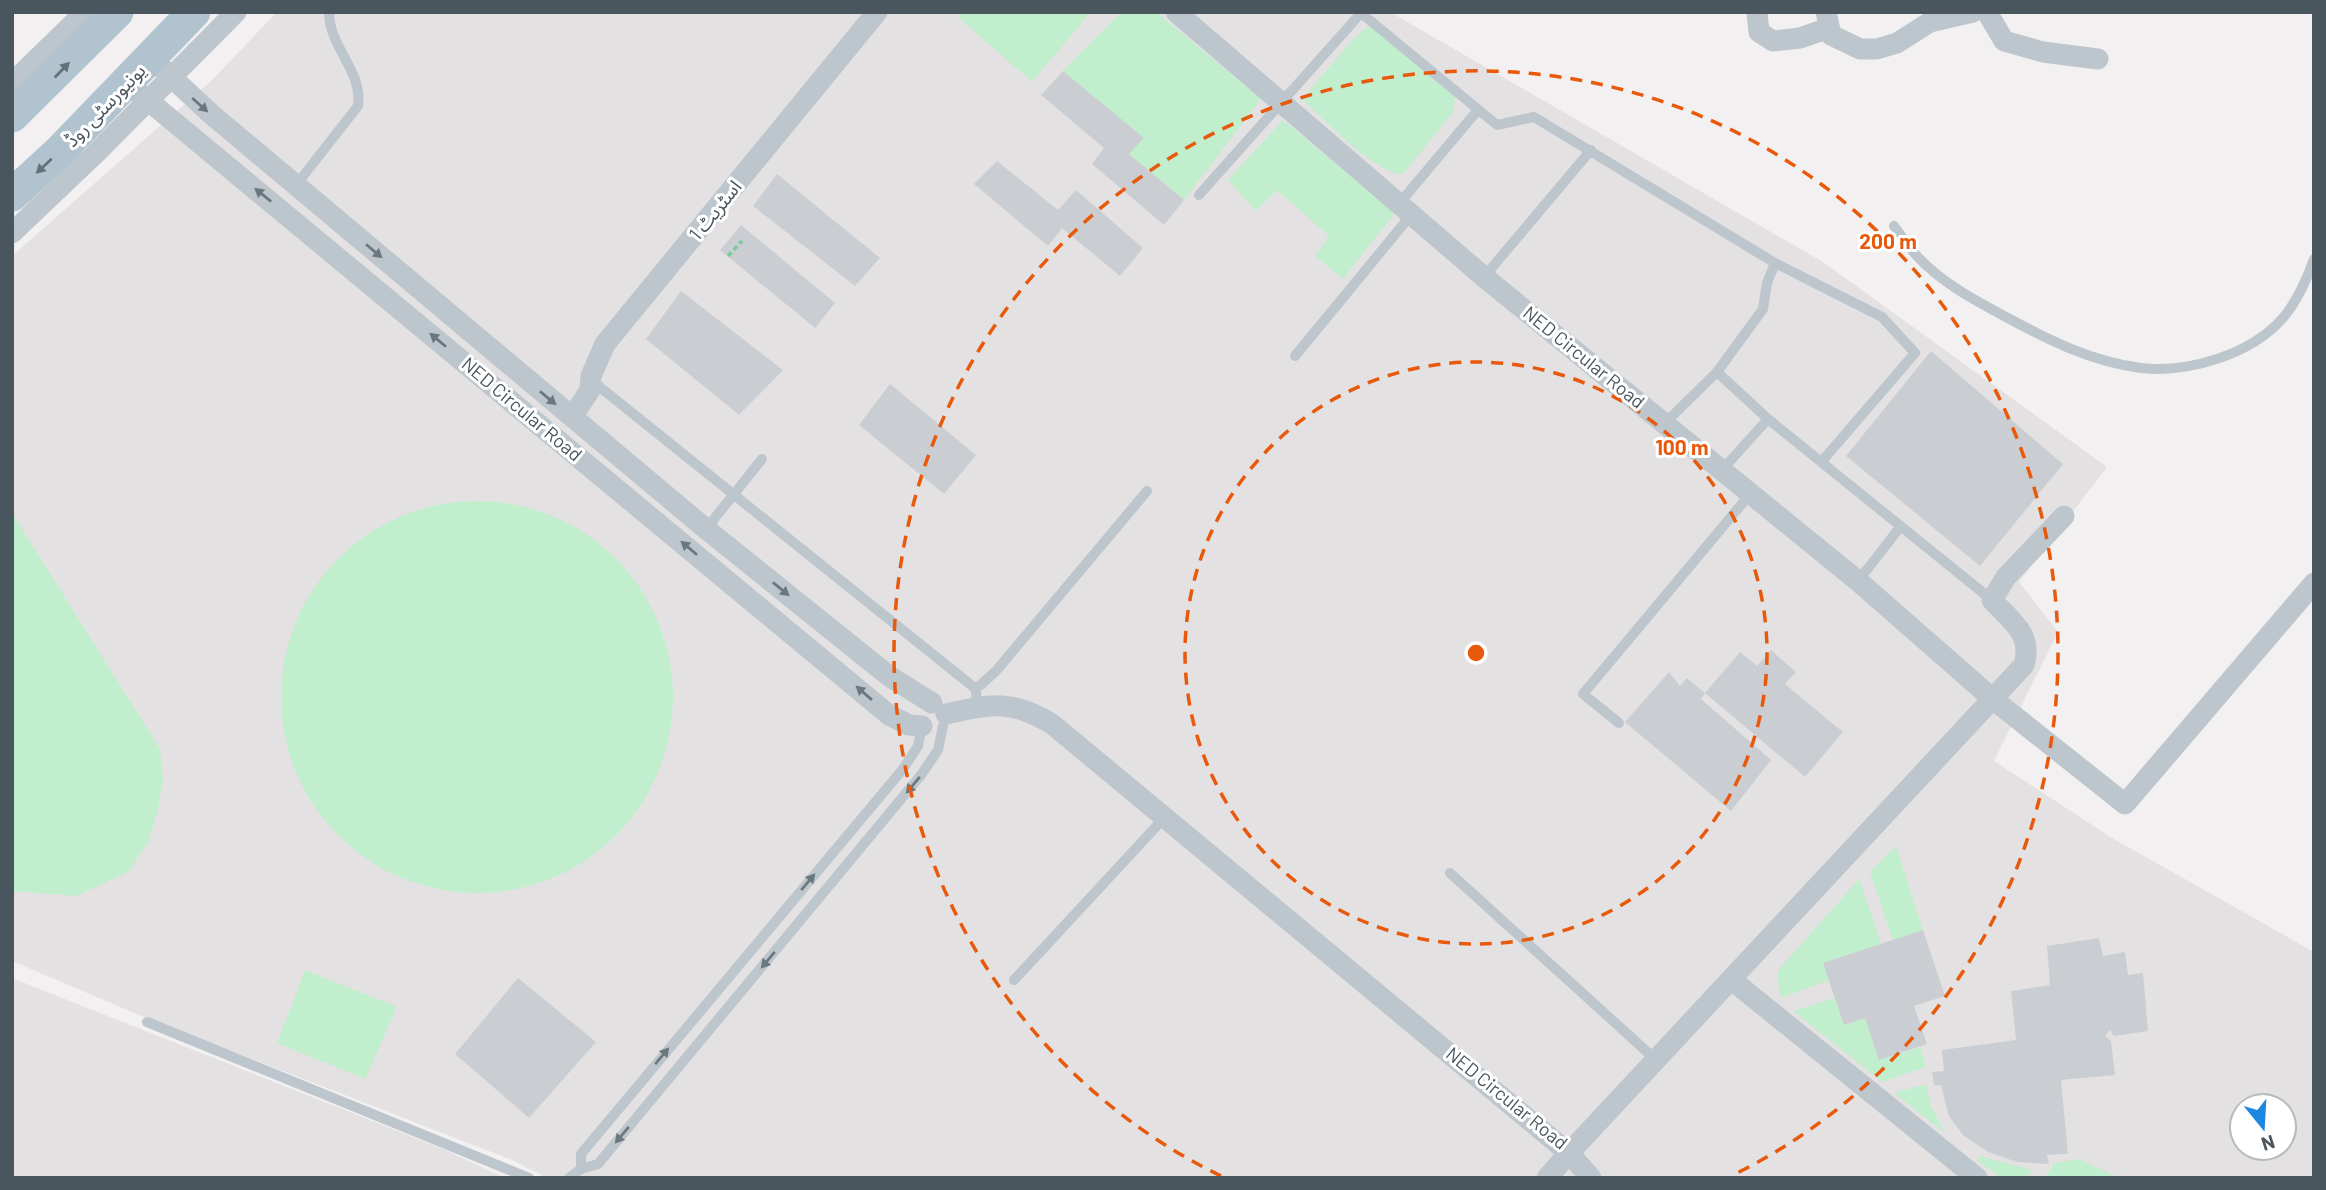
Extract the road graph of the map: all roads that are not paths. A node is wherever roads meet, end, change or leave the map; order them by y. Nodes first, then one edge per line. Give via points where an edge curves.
1 (85, 12) edge
2 (117, 12) edge
3 (194, 12) edge
4 (236, 12) edge
5 (329, 12) edge
6 (877, 12) edge
7 (1175, 12) edge
8 (1757, 12) edge
9 (1973, 12) edge
10 (1987, 12) edge
11 (1828, 20) edge
12 (2098, 59) dead end
13 (161, 68) junction
14 (12, 83) edge
15 (138, 92) junction
16 (1281, 100) junction
17 (1477, 111) junction
18 (12, 116) edge
19 (1591, 150) junction
20 (296, 185) junction
21 (12, 195) edge
22 (1199, 195) dead end
23 (1405, 210) junction
24 (1894, 226) dead end
25 (12, 233) edge
26 (2314, 258) edge
27 (1775, 263) junction
28 (1484, 277) junction
29 (1295, 356) dead end
30 (1717, 372) junction
31 (591, 380) junction
32 (572, 417) junction
33 (1768, 419) junction
34 (1665, 423) junction
35 (762, 459) dead end
36 (1822, 460) junction
37 (1721, 470) junction
38 (1147, 491) dead end
39 (1751, 494) junction
40 (732, 497) junction
41 (2064, 516) dead end
42 (1901, 526) junction
43 (706, 529) junction
44 (1858, 581) junction
45 (2314, 583) edge
46 (1992, 600) junction
47 (976, 699) junction
48 (1994, 699) junction
49 (941, 714) junction
50 (1619, 723) dead end
51 (922, 726) junction
52 (1165, 817) junction
53 (1450, 873) dead end
54 (1014, 980) dead end
55 (1733, 981) junction
56 (147, 1023) dead end
57 (1655, 1059) junction
58 (1569, 1153) junction
59 (580, 1169) junction
60 (529, 1178) edge
61 (569, 1178) edge
62 (1546, 1178) edge
63 (1591, 1178) edge
64 (1977, 1178) edge

1 - 14 street
18 -> 2 main road
3 - 13 main road, یونیورسٹی روڈ
4 - 13 street
5 - 20 lane via 332,35 360,92 358,106
6 - 31 street, اسٹریٹ 1 via 605,344
7 - 16 street, NED Circular Road
8 - 11 street via 1759,32 1773,41 1800,38
9 - 11 street via 1930,22 1897,43 1877,49 1846,44 1832,35
10 - 12 street via 2004,41
13 - 15 main road, یونیورسٹی روڈ
13 -> 20 street, NED Circular Road
15 -> 21 main road, یونیورسٹی روڈ
15 - 25 street
51 -> 15 street, NED Circular Road via 889,715
16 - 17 lane via 1361,13
16 - 22 lane
16 - 23 street, NED Circular Road
17 - 19 lane via 1497,125 1534,117
17 - 23 lane
19 - 27 lane
19 - 28 lane
20 -> 32 street, NED Circular Road
23 - 28 street, NED Circular Road
23 - 29 lane
24 - 26 lane via 1916,256 1941,278 1996,312 2055,344 2141,368 2179,368 2256,341 2282,319
27 - 30 lane via 1763,309
27 - 36 lane via 1882,317 1915,353
28 - 34 street, NED Circular Road
30 - 33 lane
30 - 34 lane
31 - 32 street, اسٹریٹ 1 via 590,390
31 - 40 lane
32 - 43 street, NED Circular Road
33 - 36 lane
33 - 37 lane
34 - 37 street, NED Circular Road
35 - 40 lane
36 - 42 lane
37 - 39 street, NED Circular Road
38 - 47 lane
39 - 44 street, NED Circular Road
39 - 50 lane via 1583,694
40 - 43 lane
40 - 47 lane
41 - 46 street via 2006,578
42 - 44 lane
42 - 46 lane
43 -> 49 street, NED Circular Road
44 - 48 street, NED Circular Road
45 - 48 street via 2125,804
46 - 48 street, NED Circular Road via 2027,639 2028,649 2024,666
47 - 49 street, NED Circular Road
47 - 52 street, NED Circular Road via 1018,706 1035,714
48 - 55 street, NED Circular Road
49 - 51 street via 921,708
49 -> 59 lane via 938,750 921,775 598,1164
59 -> 51 lane via 581,1154 903,769 918,746
52 - 54 lane
52 - 58 street, NED Circular Road
53 - 57 lane
55 - 57 street, NED Circular Road
55 - 64 street
56 - 60 lane
57 - 58 street, NED Circular Road
58 - 62 street
58 - 63 street
59 - 61 lane

